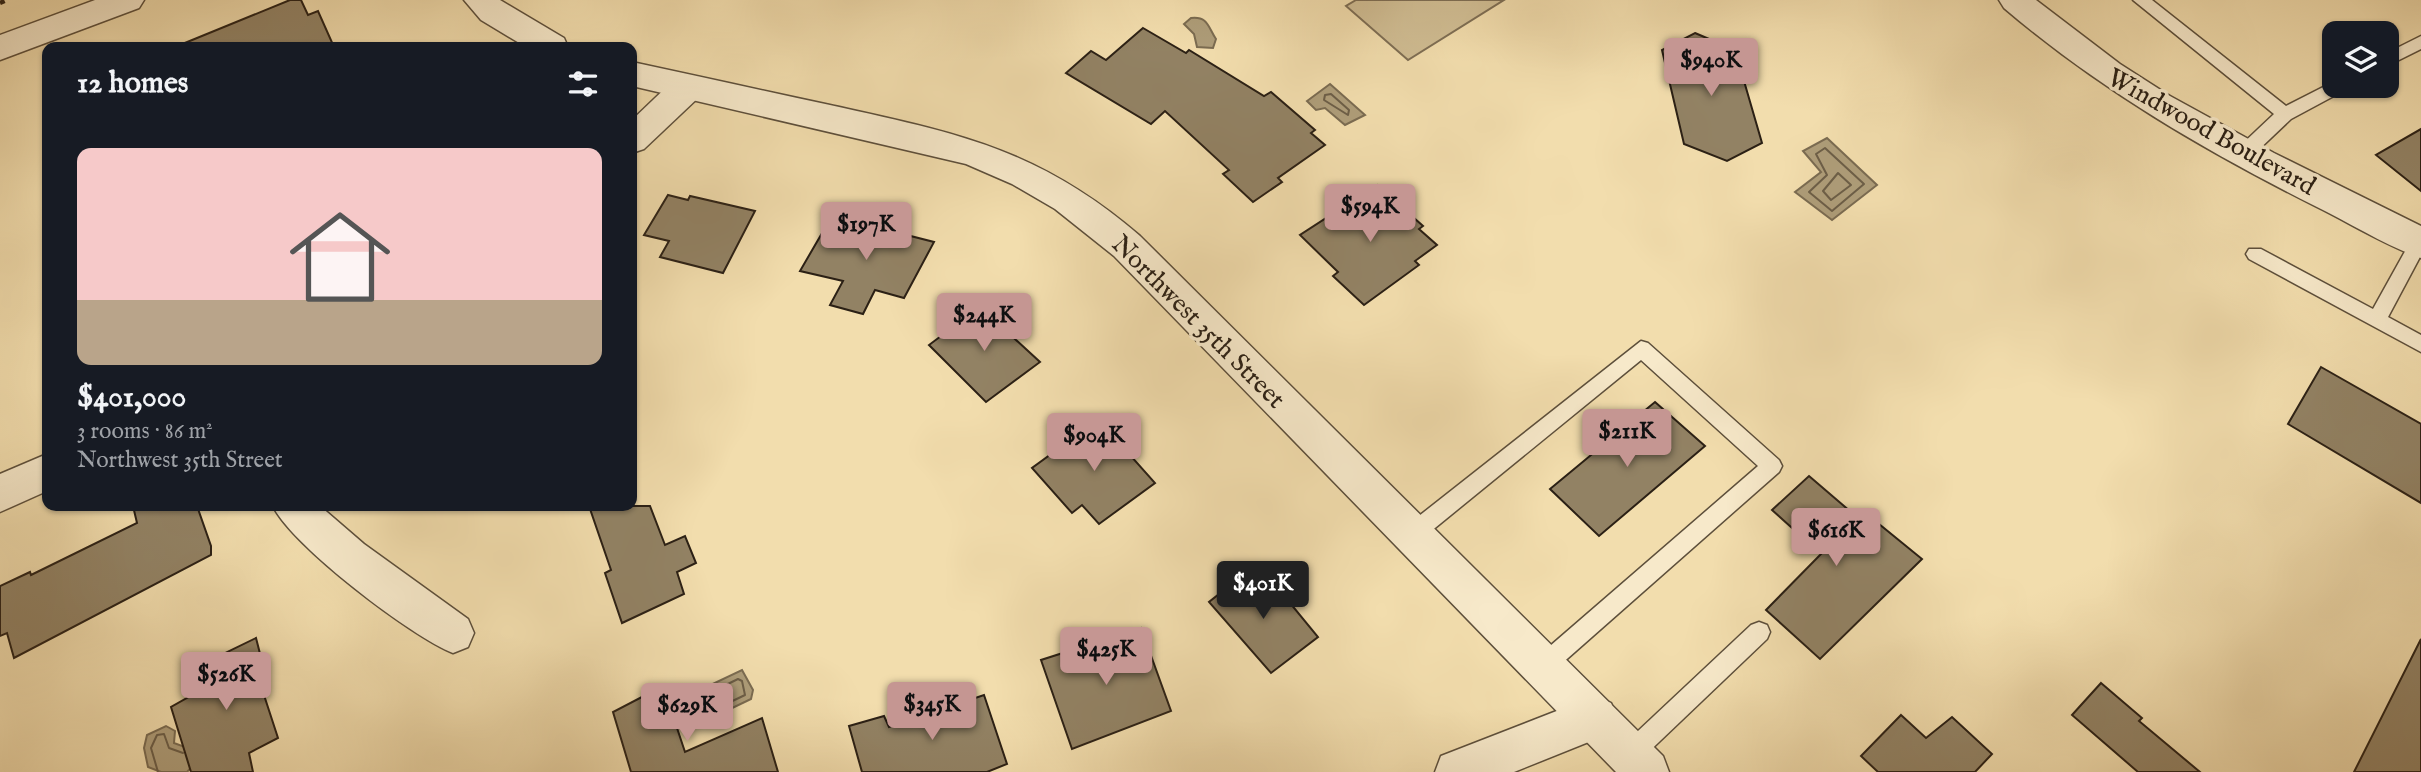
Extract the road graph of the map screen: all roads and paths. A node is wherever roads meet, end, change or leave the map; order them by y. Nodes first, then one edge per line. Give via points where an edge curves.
1 (7, 0) edge
2 (128, 0) edge
3 (480, 0) edge
4 (2015, 0) edge
5 (2141, 0) edge
6 (0, 2) edge
7 (543, 42) edge
8 (2421, 42) edge
9 (0, 48) edge
10 (2399, 54) edge
11 (637, 75) edge
12 (687, 88) junction
13 (2322, 95) edge
14 (2285, 114) junction
15 (637, 135) edge
16 (2245, 152) junction
17 (2420, 243) edge
18 (2255, 254) dead end
19 (2377, 320) junction
20 (2421, 344) edge
21 (42, 473) edge
22 (0, 494) edge
23 (297, 511) edge
24 (1412, 534) junction
25 (1759, 632) dead end
26 (453, 633) dead end
27 (1543, 666) junction
28 (1595, 718) junction
29 (1639, 763) edge
30 (1457, 772) edge

1 - 6 path
2 - 9 street
3 - 7 street
4 - 16 street, Windwood Boulevard via 2097,67
5 - 14 lane
8 - 10 lane
11 - 12 street, Northwest 35th Street
12 - 15 street
12 - 24 street, Northwest 35th Street via 954,146 1047,185 1126,246
13 - 14 lane
14 - 16 lane
16 - 17 street, Windwood Boulevard
17 - 19 lane
18 - 19 lane
19 - 20 lane
21 - 22 street
23 - 26 street via 347,557
24 - 27 street, Northwest 35th Street
24 - 27 lane via 1641,349 1772,466
25 - 29 lane
27 - 28 street, Northwest 35th Street
28 - 29 street, Northwest 35th Street
28 - 30 street

